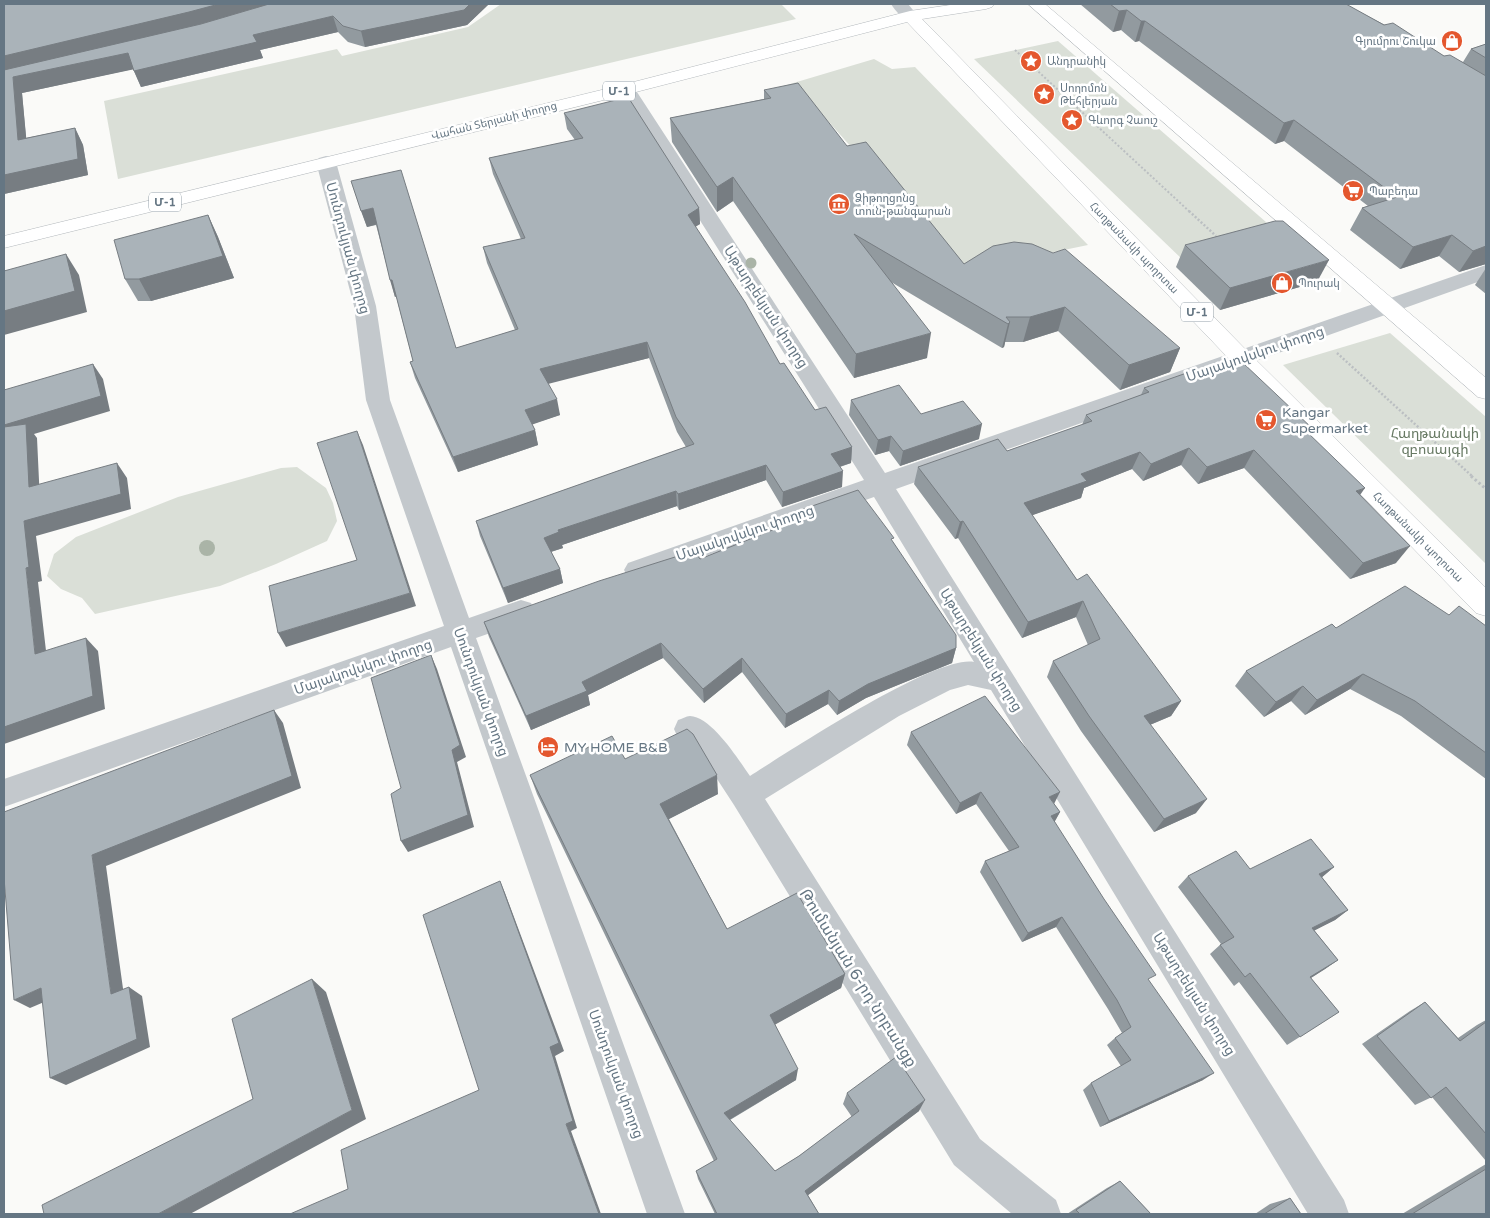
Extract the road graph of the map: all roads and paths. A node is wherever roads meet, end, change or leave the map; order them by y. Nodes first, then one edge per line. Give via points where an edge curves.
1 (986, 4) edge
2 (1036, 4) edge
3 (911, 8) edge
4 (1015, 50) dead end
5 (626, 89) junction
6 (326, 162) junction
7 (1216, 236) edge
8 (4, 242) edge
9 (1486, 272) edge
10 (1388, 307) junction
11 (1334, 350) dead end
12 (1242, 359) junction
13 (1486, 391) edge
14 (880, 485) junction
15 (1486, 489) edge
16 (618, 577) edge
17 (544, 603) edge
18 (1486, 605) edge
19 (460, 633) junction
20 (1000, 680) junction
21 (689, 729) edge
22 (4, 793) edge
23 (745, 795) junction
24 (666, 1214) edge
25 (1042, 1214) edge
26 (1330, 1214) edge

1 - 3 highway, Վահան Տերյանի փողոց / Մ-1
2 - 10 highway
3 - 5 highway, Վահան Տերյանի փողոց / Մ-1
3 - 12 highway, Հաղթանակի պողոտա / Մ-1
4 - 7 path
5 - 6 highway, Վահան Տերյանի փողոց / Մ-1
5 - 14 street, Աթարբեկյան փողոց
6 - 8 highway, Վահան Տերյանի փողոց / Մ-1
6 - 19 street, Սունդուկյան փողոց via 366,306 378,400
9 - 10 street, Մայակովսկու փողոց
10 - 12 street, Մայակովսկու փողոց
10 - 13 highway
11 - 15 path
12 - 14 street, Մայակովսկու փողոց
12 - 18 highway, Հաղթանակի պողոտա / Մ-1
14 - 16 street, Մայակովսկու փողոց
14 - 20 street, Աթարբեկյան փողոց
17 - 19 street, Մայակովսկու փողոց
19 - 22 street, Մայակովսկու փողոց
19 - 24 street, Սունդուկյան փողոց
20 - 23 street via 968,673 944,680 889,707
20 - 26 street, Աթարբեկյան փողոց
21 - 23 street, Թումանյան 6-րդ նրբանցք via 715,750
23 - 25 street, Թումանյան 6-րդ նրբանցք via 967,1152

